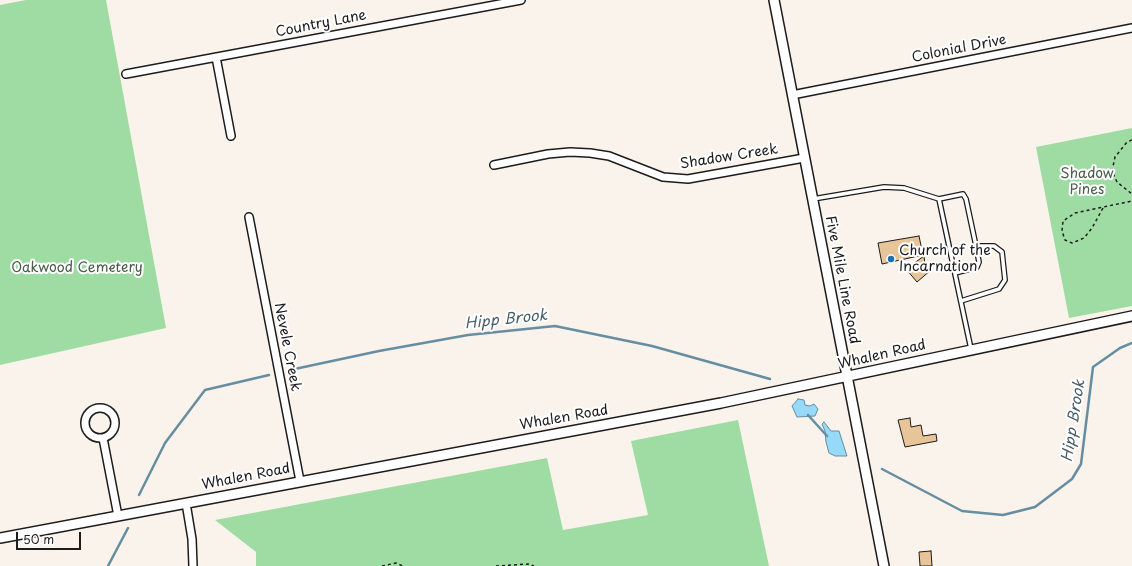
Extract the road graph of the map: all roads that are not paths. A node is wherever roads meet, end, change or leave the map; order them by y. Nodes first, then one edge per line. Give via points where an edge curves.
1 (521, 0) edge
2 (774, 0) edge
3 (1132, 28) edge
4 (216, 57) junction
5 (126, 74) dead end
6 (792, 95) junction
7 (231, 136) dead end
8 (804, 158) junction
9 (494, 165) dead end
10 (812, 199) junction
11 (939, 199) junction
12 (249, 217) dead end
13 (976, 246) junction
14 (955, 273) junction
15 (961, 301) junction
16 (1132, 316) edge
17 (971, 349) junction
18 (847, 377) junction
19 (103, 438) junction
20 (300, 481) junction
21 (186, 503) junction
22 (118, 516) junction
23 (0, 538) edge
24 (193, 566) edge
25 (884, 566) edge

1 - 4 street, Country Lane
2 - 6 street, Five Mile Line Road
3 - 6 street, Colonial Drive
4 - 5 street, Country Lane
4 - 7 street
6 - 8 street, Five Mile Line Road
8 - 9 street, Shadow Creek via 688,179 663,177 609,156 590,153 548,154
8 - 10 street, Five Mile Line Road
10 - 11 lane via 884,187 904,188
10 - 18 street, Five Mile Line Road
11 - 13 lane via 963,194
11 - 14 lane
12 - 20 street, Nevele Creek
13 - 14 lane via 980,262 977,267
13 - 15 lane via 994,246 1002,252 1005,280 999,289
14 - 15 lane
15 - 17 lane
16 - 17 street, Whalen Road
17 - 18 street, Whalen Road
18 - 20 street, Whalen Road via 721,403
18 - 25 street, Five Mile Line Road
19 - 19 street via 114,430 115,420 110,412 97,408 86,417 85,426 90,434
19 - 22 street
20 - 21 street, Whalen Road
21 - 22 street, Whalen Road
21 - 24 street
22 - 23 street, Whalen Road

